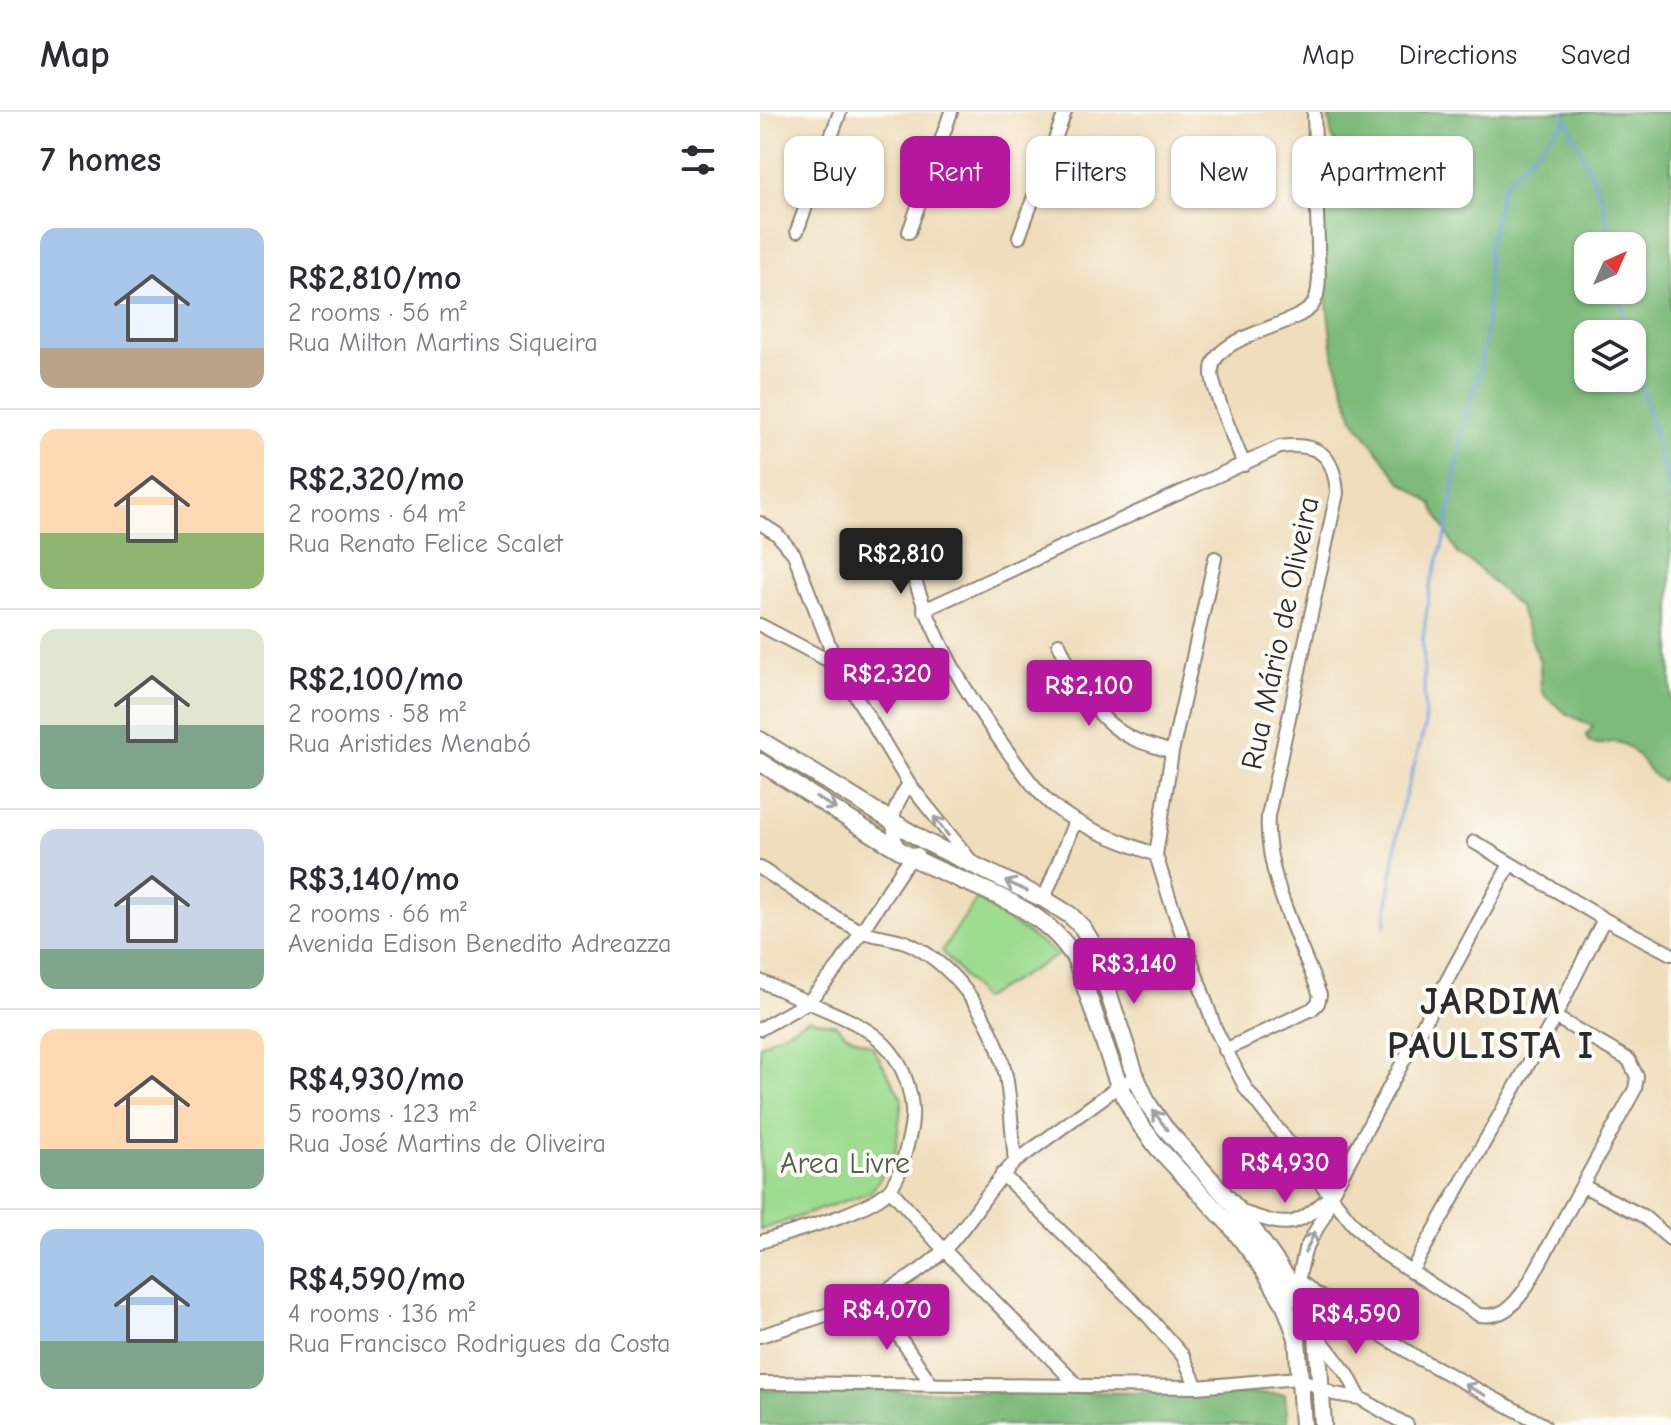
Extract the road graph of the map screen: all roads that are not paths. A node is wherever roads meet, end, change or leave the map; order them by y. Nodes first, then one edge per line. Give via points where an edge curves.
1 (840, 112) edge
2 (951, 112) edge
3 (1065, 112) edge
4 (1314, 112) edge
5 (797, 231) dead end
6 (909, 232) dead end
7 (1019, 237) dead end
8 (1244, 465) junction
9 (760, 523) edge
10 (1215, 558) dead end
11 (912, 572) dead end
12 (924, 610) junction
13 (760, 625) edge
14 (1059, 644) dead end
15 (837, 665) junction
16 (760, 740) edge
17 (1172, 752) junction
18 (760, 762) edge
19 (909, 784) junction
20 (1075, 821) junction
21 (891, 823) junction
22 (926, 842) junction
23 (1474, 842) dead end
24 (897, 848) junction
25 (1156, 855) junction
26 (909, 863) junction
27 (1510, 864) junction
28 (975, 867) junction
29 (760, 868) edge
30 (1044, 899) junction
31 (1604, 919) junction
32 (861, 931) junction
33 (1671, 954) edge
34 (760, 981) edge
35 (808, 1002) junction
36 (1555, 1017) junction
37 (760, 1029) edge
38 (1225, 1050) junction
39 (1136, 1077) junction
40 (1119, 1086) junction
41 (1015, 1162) junction
42 (1002, 1174) junction
43 (1583, 1186) junction
44 (890, 1189) junction
45 (1331, 1195) junction
46 (1239, 1211) junction
47 (1670, 1239) edge
48 (760, 1242) edge
49 (944, 1250) junction
50 (1411, 1272) junction
51 (1297, 1285) junction
52 (873, 1298) junction
53 (1317, 1335) junction
54 (760, 1336) edge
55 (1298, 1378) junction
56 (762, 1379) edge
57 (932, 1385) junction
58 (1078, 1386) junction
59 (1197, 1387) junction
60 (1320, 1389) junction
61 (1360, 1398) junction
62 (1303, 1425) edge
63 (1323, 1425) edge
64 (1407, 1425) edge
65 (1544, 1425) edge

1 - 5 street
2 - 6 street
3 - 7 street
4 - 8 street via 1316,298 1306,310 1222,350 1213,364 1213,380
8 - 12 street, Rua Mário de Oliveira
8 - 38 street, Rua Mário de Oliveira via 1280,447 1313,447 1335,473 1337,493 1266,839 1320,995 1312,1009
9 - 15 street via 794,554
10 - 17 street
11 - 12 street
12 - 20 street via 975,707 1030,782
13 - 15 street
14 - 17 street via 1077,684 1100,714 1137,741
15 - 19 street
16 - 21 street
17 - 25 street
18 -> 24 street
19 - 21 street
28 -> 19 street
20 - 25 street
20 - 30 street
21 - 22 street
21 - 24 street
22 - 26 street
22 - 28 street
23 - 27 street
24 - 26 street
25 - 38 street
26 - 32 street
26 - 40 street via 1025,909 1065,941
27 - 31 street
27 - 45 street
30 -> 28 street
29 - 32 street
30 - 39 street via 1070,915 1092,943
31 - 33 street
31 - 36 street
32 - 35 street
32 - 41 street via 914,945 970,996 990,1030 1005,1075
34 - 35 street
35 - 37 street
35 - 44 street via 863,1026 884,1042 902,1067 913,1103 912,1124 904,1161
36 - 43 street via 1629,1060 1637,1077
36 - 50 street
38 - 45 street via 1246,1089
39 - 40 street
46 -> 39 street via 1164,1127
40 - 41 street
40 - 55 street via 1158,1148 1263,1268 1297,1338
41 - 42 street
42 - 49 street
42 - 59 street via 1148,1316 1183,1356
43 - 47 street via 1643,1216
43 - 50 street via 1526,1288 1503,1313 1479,1315
44 - 48 street via 841,1215
44 - 49 street
45 - 46 street via 1307,1218 1289,1223
45 - 50 street via 1380,1251
51 -> 45 street via 1305,1250
46 - 51 street
49 - 52 street
49 - 58 street
51 - 53 street
65 -> 51 street
52 - 54 street
52 - 57 street
53 - 60 street
53 - 61 street
55 - 59 street
55 - 60 street
55 - 62 street
56 - 57 street
57 - 58 street
58 - 59 street
60 - 61 street
60 - 63 street
61 - 64 street

